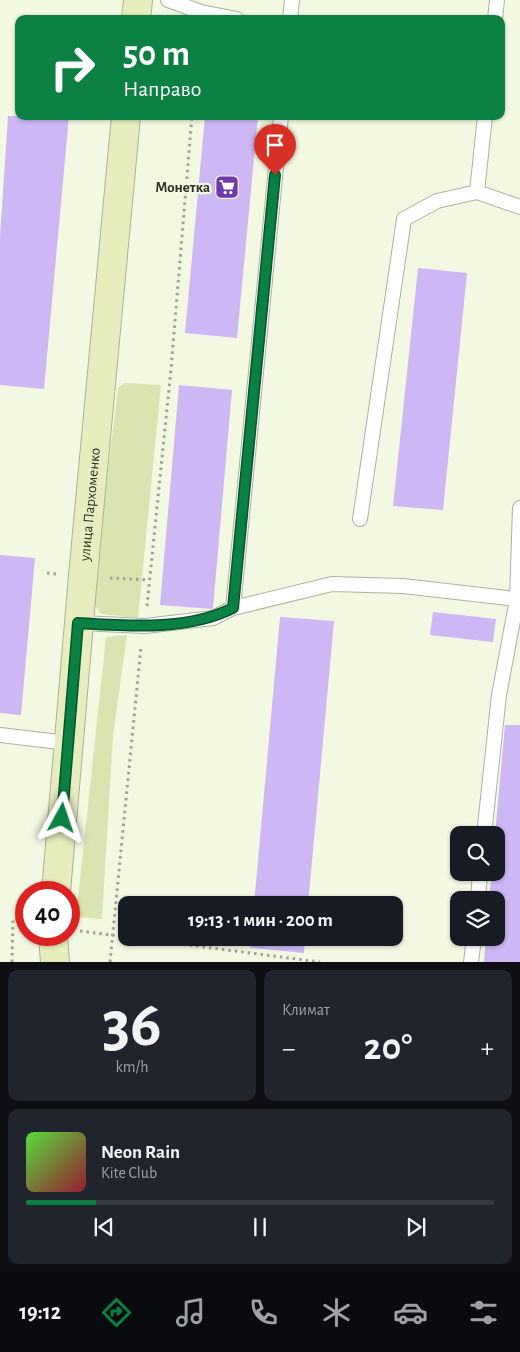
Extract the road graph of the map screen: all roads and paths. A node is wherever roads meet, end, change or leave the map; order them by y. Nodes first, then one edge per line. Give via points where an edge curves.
1 (138, 0) edge
2 (168, 0) edge
3 (292, 0) edge
4 (497, 0) edge
5 (136, 15) edge
6 (216, 15) edge
7 (290, 15) edge
8 (495, 15) edge
9 (126, 120) edge
10 (192, 120) edge
11 (281, 120) edge
12 (485, 120) edge
13 (477, 192) junction
14 (520, 207) edge
15 (520, 508) edge
16 (360, 520) dead end
17 (518, 599) edge
18 (233, 608) junction
19 (78, 623) junction
20 (145, 626) junction
21 (0, 735) edge
22 (68, 743) junction
23 (485, 826) edge
24 (57, 881) edge
25 (15, 919) edge
26 (80, 934) edge
27 (113, 937) junction
28 (61, 946) edge
29 (473, 946) edge
30 (12, 962) edge
31 (56, 962) edge
32 (110, 962) edge
33 (320, 962) edge
34 (471, 962) edge

1 - 5 street
2 - 6 lane
3 - 7 lane
4 - 8 lane
9 - 19 street, улица Пархоменко
10 - 20 path
11 - 18 lane
12 - 13 lane
13 - 14 lane
13 - 16 lane via 438,201 404,219
15 - 17 lane
17 - 18 lane via 403,586 332,584
17 - 23 lane via 499,695
18 - 20 lane via 213,618
19 - 20 lane
19 - 22 street, улица Пархоменко
20 - 27 path via 138,662
21 - 22 lane
22 - 24 street, улица Пархоменко
25 - 30 path
26 - 27 path
27 - 32 path
27 - 33 path
28 - 31 street
29 - 34 lane

